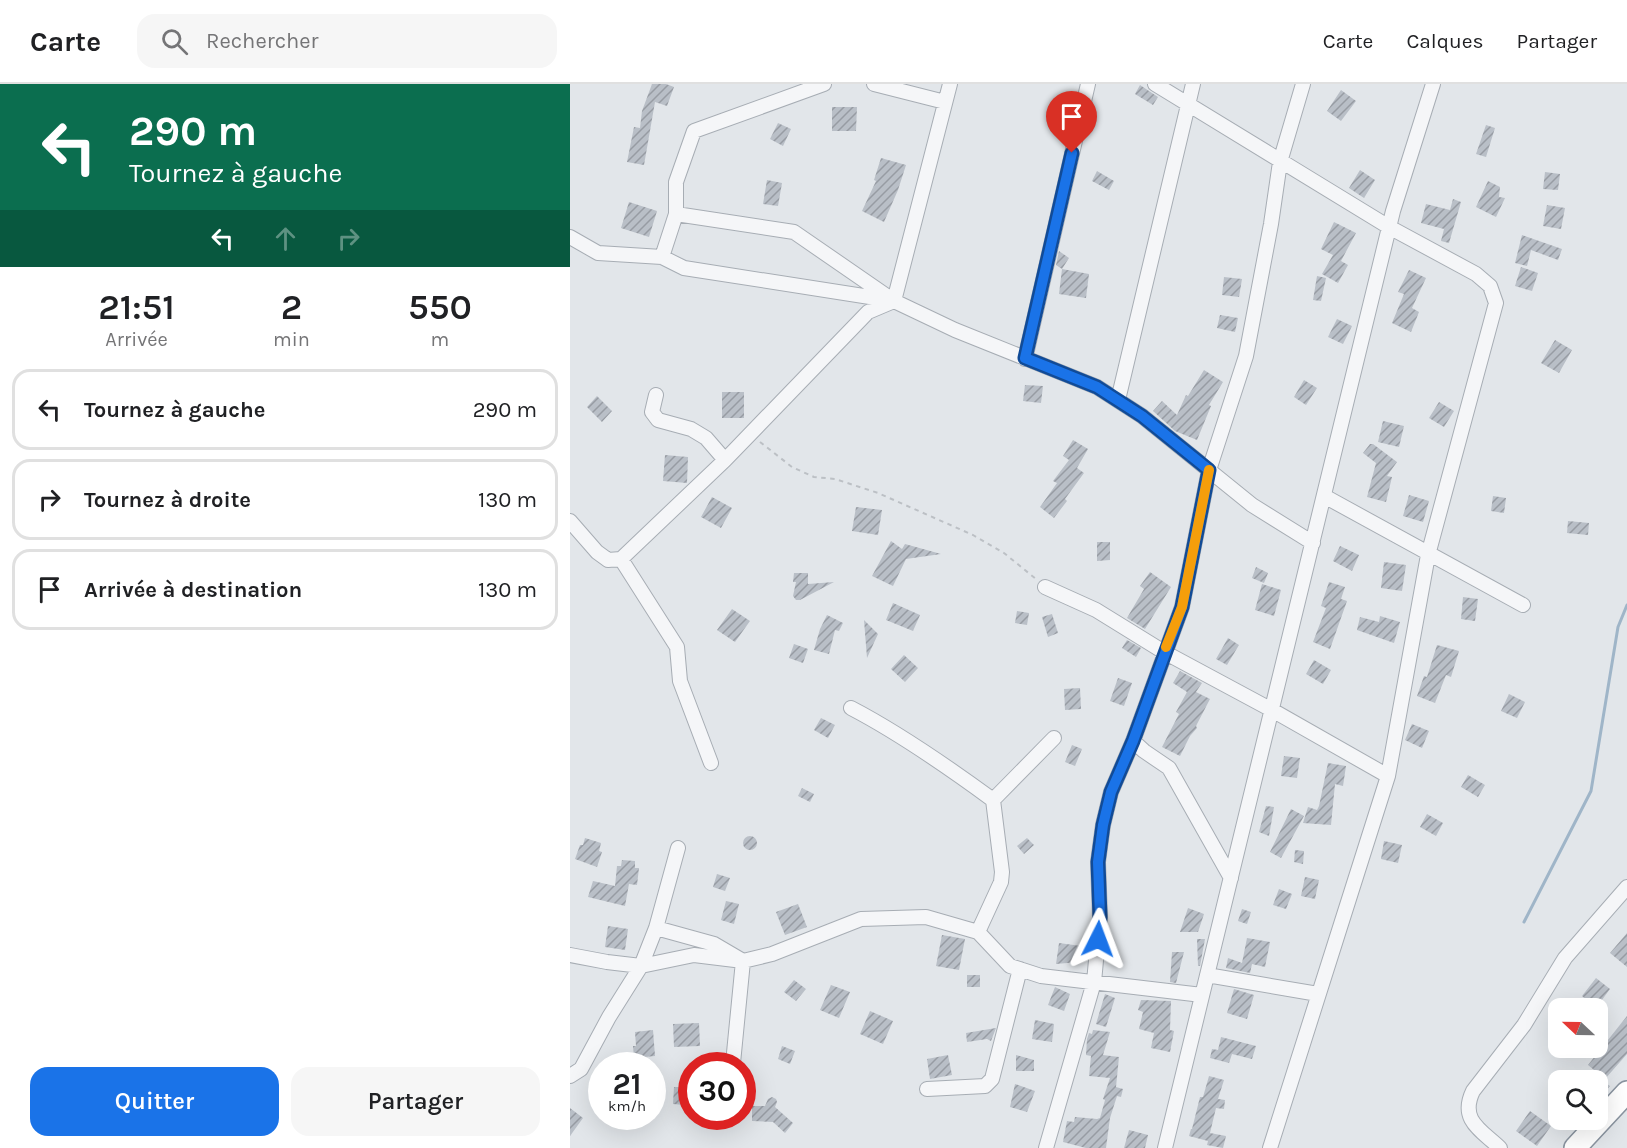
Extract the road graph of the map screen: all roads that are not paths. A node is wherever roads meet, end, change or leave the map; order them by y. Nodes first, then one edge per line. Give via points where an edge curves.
1 (824, 84) edge
2 (874, 84) edge
3 (950, 84) edge
4 (1088, 84) edge
5 (1155, 84) edge
6 (1193, 84) edge
7 (1303, 84) edge
8 (1433, 84) edge
9 (945, 102) junction
10 (1187, 104) junction
11 (1280, 162) junction
12 (676, 214) junction
13 (1389, 227) junction
14 (570, 237) edge
15 (662, 257) junction
16 (894, 301) junction
17 (1025, 358) junction
18 (656, 395) dead end
19 (1118, 400) junction
20 (725, 460) junction
21 (1209, 470) junction
22 (1324, 496) junction
23 (570, 521) edge
24 (1313, 543) junction
25 (1428, 555) junction
26 (621, 559) junction
27 (1045, 587) road end
28 (1523, 605) dead end
29 (1164, 652) junction
30 (851, 708) dead end
31 (1272, 710) junction
32 (1054, 738) dead end
33 (1133, 741) junction
34 (711, 763) dead end
35 (1388, 776) junction
36 (993, 800) junction
37 (678, 848) dead end
38 (1231, 878) junction
39 (1627, 887) edge
40 (656, 928) junction
41 (978, 932) junction
42 (570, 955) edge
43 (743, 961) junction
44 (641, 966) junction
45 (1020, 969) junction
46 (1207, 975) junction
47 (1094, 982) junction
48 (1318, 994) junction
49 (1202, 995) junction
50 (734, 1052) edge
51 (570, 1076) edge
52 (927, 1089) dead end
53 (1627, 1092) edge
54 (1046, 1148) edge
55 (1165, 1148) edge
56 (1270, 1148) edge
57 (1500, 1148) edge
58 (1575, 1148) edge

1 - 12 street via 694,131 676,182
2 - 9 street
3 - 9 street
4 - 17 street
5 - 10 street
6 - 10 street
7 - 11 street
8 - 13 street
9 - 16 street
10 - 11 street
10 - 19 street
11 - 13 street
11 - 21 street via 1246,356
12 - 15 street
12 - 16 street via 794,232
13 - 22 street
13 - 25 street via 1476,274 1490,286 1496,303
14 - 15 street via 598,253
15 - 16 street via 684,268
16 - 17 street
16 - 20 street via 868,312
17 - 19 street via 1097,387
18 - 20 street via 652,412 658,420 691,429 706,438
19 - 21 street
20 - 26 street
21 - 24 street via 1252,505
21 - 29 street via 1182,607
22 - 24 street
22 - 25 street
23 - 26 street via 597,552 608,560
24 - 31 street
25 - 28 street
25 - 35 street
26 - 34 street via 677,647 680,681
27 - 29 street via 1096,610
29 - 31 street
29 - 33 street
30 - 36 street
31 - 35 street
31 - 38 street
32 - 36 street
33 - 38 street via 1169,768
33 - 47 street via 1111,792 1103,825
35 - 48 street
36 - 41 street via 1002,872
37 - 40 street
38 - 46 street
39 - 57 street via 1565,958 1524,1025 1468,1101 1472,1121
40 - 43 street via 714,944
40 - 44 street
41 - 43 street via 926,917 861,919 772,954
41 - 45 street via 1010,966
42 - 44 street
43 - 44 street via 694,955
43 - 50 street
44 - 51 street via 581,1069
45 - 47 street via 1041,976
45 - 52 street via 992,1079 985,1086
46 - 48 street
46 - 49 street
47 - 49 street
47 - 54 street
48 - 56 street
49 - 55 street
53 - 58 highway

